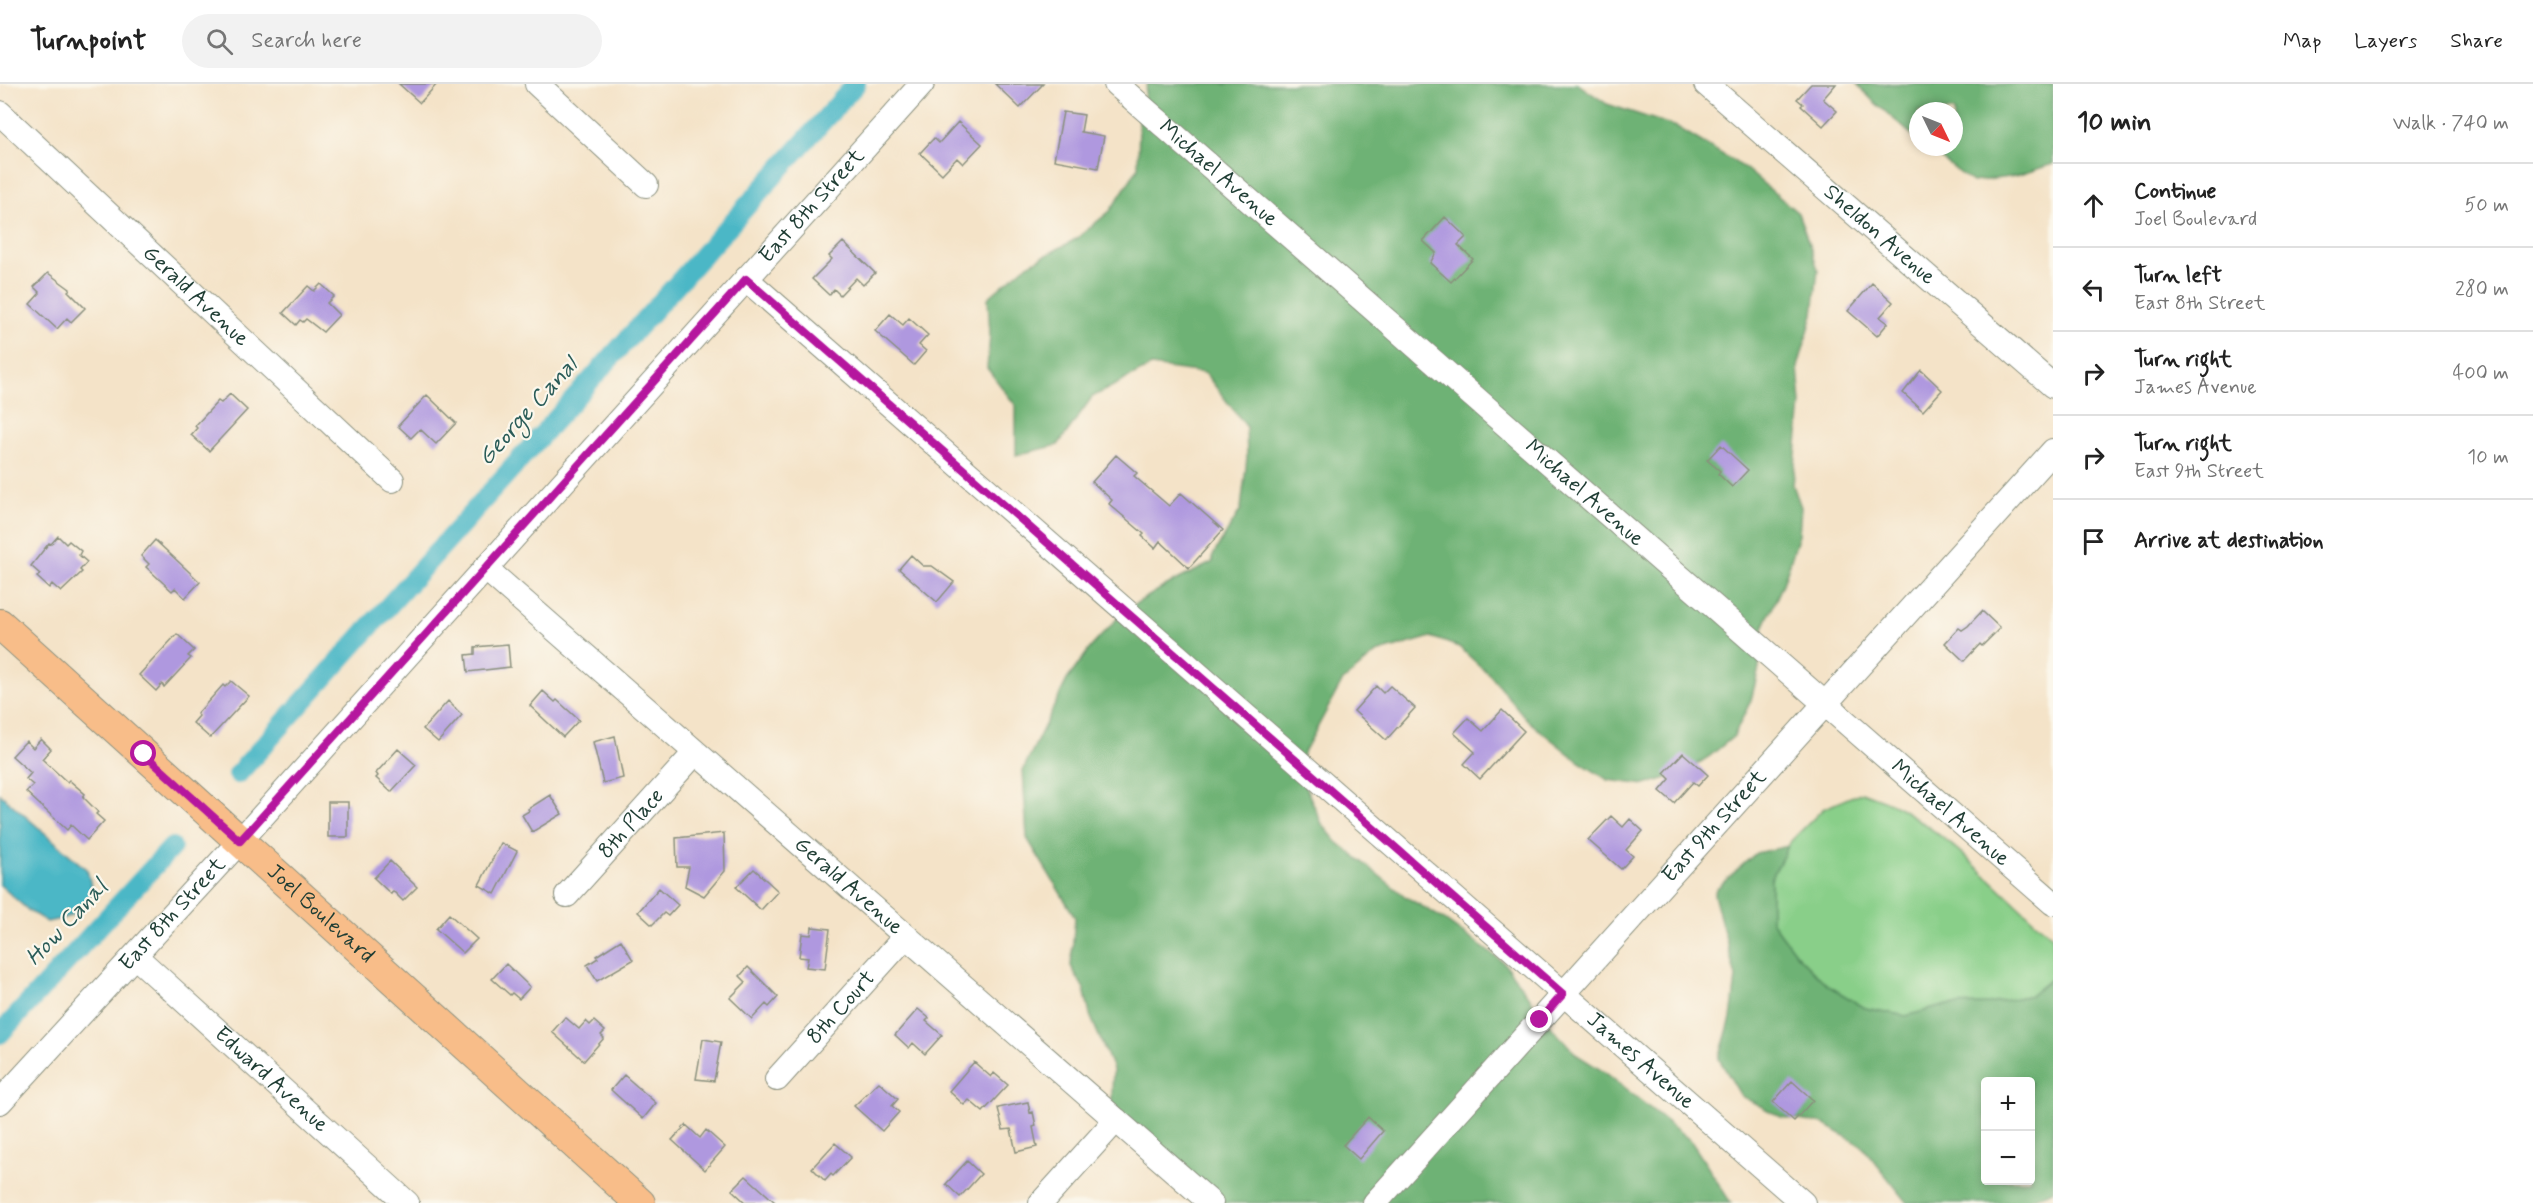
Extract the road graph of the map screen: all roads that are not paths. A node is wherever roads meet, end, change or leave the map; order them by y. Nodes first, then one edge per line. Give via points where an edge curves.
1 (537, 84) edge
2 (922, 84) edge
3 (1116, 84) edge
4 (1706, 84) edge
5 (0, 113) edge
6 (646, 185) dead end
7 (746, 279) junction
8 (2053, 386) edge
9 (2053, 451) edge
10 (392, 480) dead end
11 (485, 568) junction
12 (0, 624) edge
13 (1824, 703) junction
14 (695, 753) junction
15 (240, 841) junction
16 (567, 895) dead end
17 (2053, 903) edge
18 (906, 936) junction
19 (135, 956) junction
20 (1563, 994) junction
21 (777, 1079) dead end
22 (0, 1102) edge
23 (1116, 1120) junction
24 (407, 1203) edge
25 (640, 1203) edge
26 (1041, 1203) edge
27 (1211, 1203) edge
28 (1376, 1203) edge
29 (1803, 1203) edge

1 - 6 street
2 - 7 street, East 8th Street
3 - 13 street, Michael Avenue
4 - 8 street, Sheldon Avenue
5 - 10 street, Gerald Avenue
7 - 11 street, East 8th Street
7 - 20 street, James Avenue
9 - 13 street, East 9th Street
11 - 14 street, Gerald Avenue
11 - 15 street, East 8th Street
12 - 15 main road, Joel Boulevard
13 - 17 street, Michael Avenue
13 - 20 street, East 9th Street
14 - 16 street, 8th Place
14 - 18 street, Gerald Avenue
15 - 19 street, East 8th Street
15 - 25 main road, Joel Boulevard
18 - 21 street, 8th Court
18 - 23 street, Gerald Avenue
19 - 22 street, East 8th Street
19 - 24 street, Edward Avenue
20 - 28 street, East 9th Street
20 - 29 street, James Avenue
23 - 26 street
23 - 27 street, Gerald Avenue

